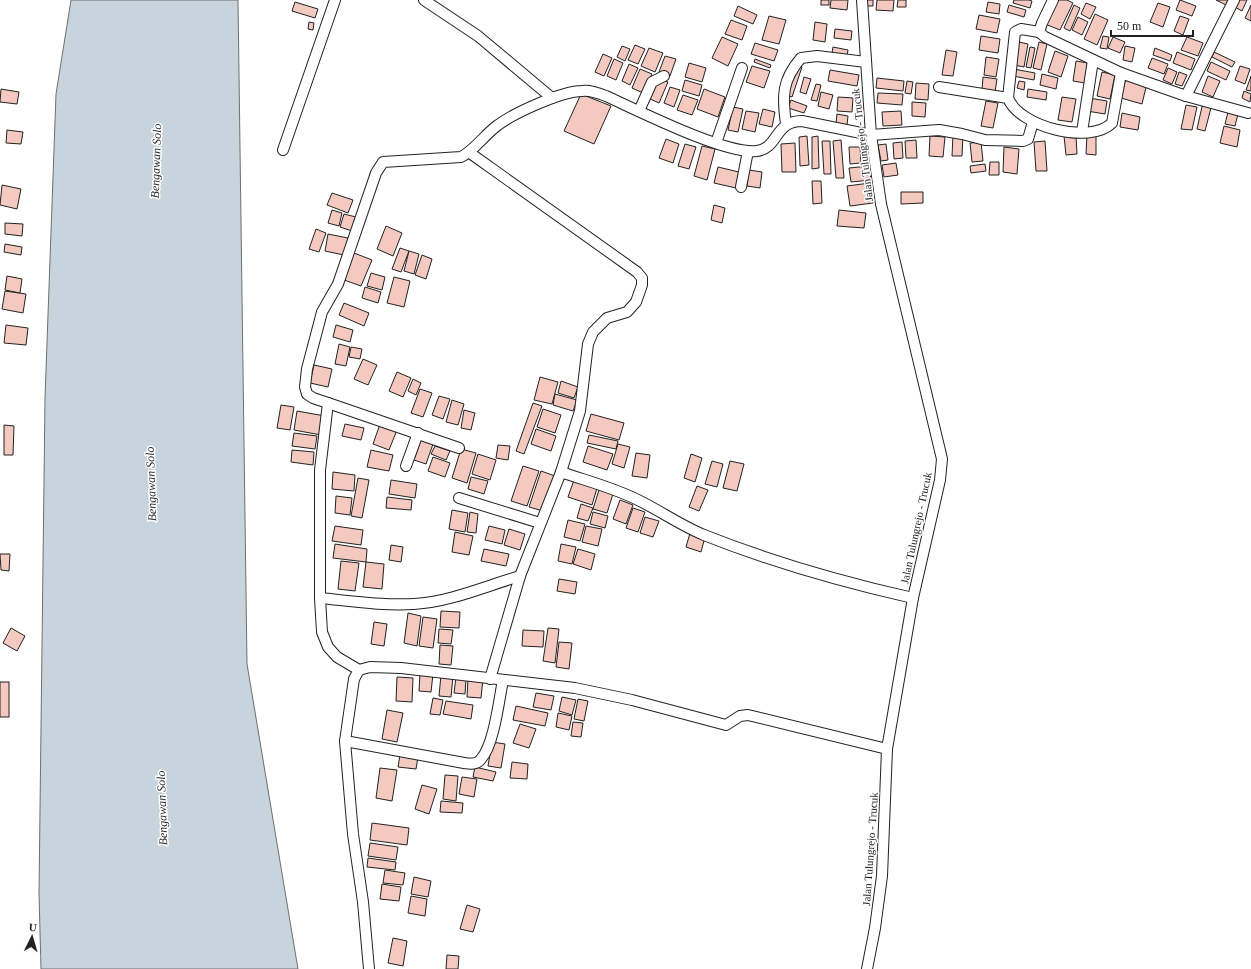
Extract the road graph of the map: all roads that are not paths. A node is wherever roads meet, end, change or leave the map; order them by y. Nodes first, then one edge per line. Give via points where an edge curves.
1 (335, 0) edge
2 (424, 0) edge
3 (862, 0) edge
4 (1053, 0) edge
5 (1234, 0) edge
6 (1040, 32) junction
7 (1093, 60) junction
8 (866, 62) junction
9 (742, 68) dead end
10 (1121, 73) junction
11 (664, 76) dead end
12 (939, 87) dead end
13 (1186, 96) junction
14 (552, 98) junction
15 (1008, 98) junction
16 (639, 111) junction
17 (1248, 113) dead end
18 (1033, 122) junction
19 (786, 124) junction
20 (1082, 132) junction
21 (871, 135) junction
22 (716, 143) junction
23 (282, 150) dead end
24 (748, 151) junction
25 (470, 153) junction
26 (741, 187) dead end
27 (328, 403) junction
28 (418, 433) junction
29 (459, 448) dead end
30 (406, 466) dead end
31 (561, 472) junction
32 (459, 498) dead end
33 (540, 523) junction
34 (520, 576) junction
35 (320, 598) junction
36 (913, 598) junction
37 (359, 670) junction
38 (490, 679) junction
39 (503, 680) junction
40 (345, 741) junction
41 (887, 749) junction
42 (369, 969) edge
43 (867, 969) edge

1 - 23 street
2 - 14 street via 478,36
3 - 8 street, Jalan Tulungrejo - Trucuk
4 - 6 street
5 - 13 street
6 - 7 street via 1052,41
6 - 15 street via 1021,29 1015,32
7 - 10 street
7 - 20 street
8 - 19 street via 817,56 801,58 791,70 784,87
8 - 21 street, Jalan Tulungrejo - Trucuk
9 - 22 street
10 - 13 street
10 - 20 street via 1112,123 1103,130
11 - 16 street via 652,82
12 - 15 street
13 - 17 street
14 - 16 street via 592,91
14 - 25 street via 498,125
15 - 18 street via 1012,106
16 - 22 street
18 - 20 street via 1048,128
18 - 21 street via 1031,135 1023,142 985,140 939,130
19 - 21 street via 802,121
19 - 24 street via 766,148
21 - 36 street, Jalan Tulungrejo - Trucuk via 881,204 942,459 940,480
22 - 24 street
24 - 26 street
25 - 27 street via 450,159 383,162 379,167 338,284 322,312 307,369 304,387 307,394
25 - 31 street via 573,225 642,278 640,294 627,312 607,318 593,332 588,344 580,411
27 - 28 street
27 - 35 street via 320,470
28 - 29 street
28 - 30 street
31 - 33 street
31 - 36 street via 640,501 704,535 840,580
32 - 33 street
33 - 34 street
34 - 35 street via 450,598 416,604 389,605
34 - 38 street
35 - 37 street via 322,632 328,647 338,657
36 - 41 street, Jalan Tulungrejo - Trucuk
37 - 38 street via 384,667
37 - 40 street via 354,679
38 - 39 street
39 - 40 street via 489,741 481,760 477,763 464,763
39 - 41 street via 601,693 726,725 748,714
40 - 42 street
41 - 43 street, Jalan Tulungrejo - Trucuk via 882,876

